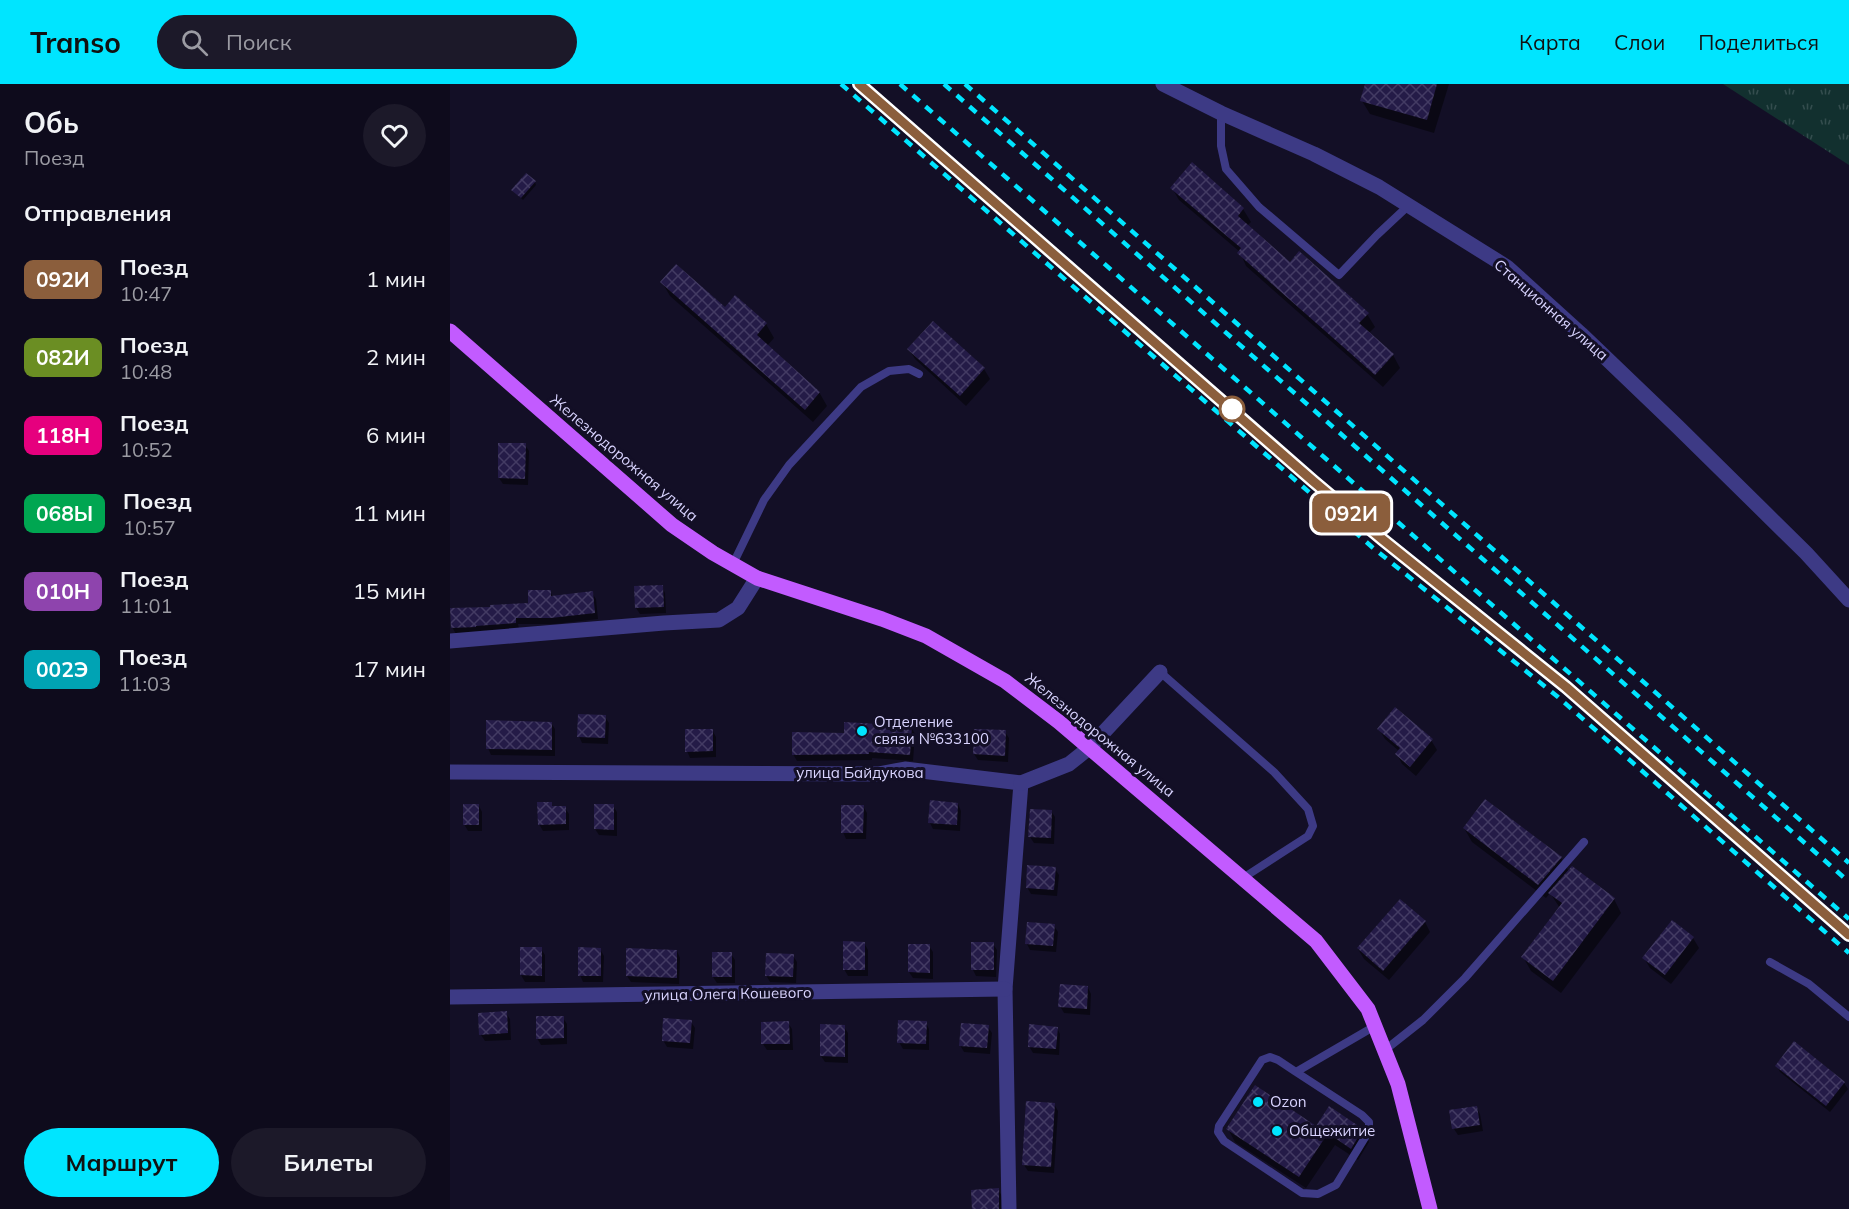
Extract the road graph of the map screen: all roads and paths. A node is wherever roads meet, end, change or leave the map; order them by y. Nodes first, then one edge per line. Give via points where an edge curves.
1 (1162, 84) edge
2 (1221, 113) junction
3 (1408, 206) junction
4 (450, 331) edge
5 (919, 374) dead end
6 (733, 564) junction
7 (757, 578) junction
8 (1849, 600) edge
9 (450, 641) edge
10 (1160, 672) joint
11 (1089, 748) junction
12 (450, 772) edge
13 (1021, 783) junction
14 (1584, 842) dead end
15 (1243, 878) junction
16 (1770, 962) dead end
17 (1005, 989) junction
18 (450, 997) edge
19 (1849, 1017) edge
20 (1375, 1026) junction
21 (1385, 1050) junction
22 (1296, 1072) junction
23 (1010, 1209) edge
24 (1430, 1209) edge

1 - 2 street, Станционная улица
2 - 3 street, Станционная улица via 1314,154
2 - 3 lane via 1221,146 1227,169 1259,207 1339,275
3 - 8 street, Станционная улица via 1516,274 1678,427
4 - 6 main road, Железнодорожная улица via 672,525
5 - 6 lane via 909,369 889,371 861,387 789,465 764,500
6 - 7 main road, Железнодорожная улица
7 - 9 street via 738,608 719,620
7 - 11 main road, Железнодорожная улица via 926,636 1005,681
10 - 11 street
10 - 15 lane via 1275,772 1308,810 1313,826 1308,836
11 - 13 street via 1069,764
11 - 15 main road, Железнодорожная улица
12 - 13 street, улица Байдукова via 878,774 905,769
13 - 17 street
14 - 21 lane via 1465,978 1423,1020
15 - 20 main road, Железнодорожная улица via 1316,941 1368,1009
16 - 19 lane via 1809,984
17 - 18 street, улица Олега Кошевого
17 - 23 street
20 - 21 main road, Железнодорожная улица
20 - 22 lane
21 - 24 main road, Железнодорожная улица via 1398,1084
22 - 22 lane via 1270,1057 1262,1060 1218,1132 1224,1141 1302,1193 1318,1194 1336,1185 1370,1131 1369,1122

